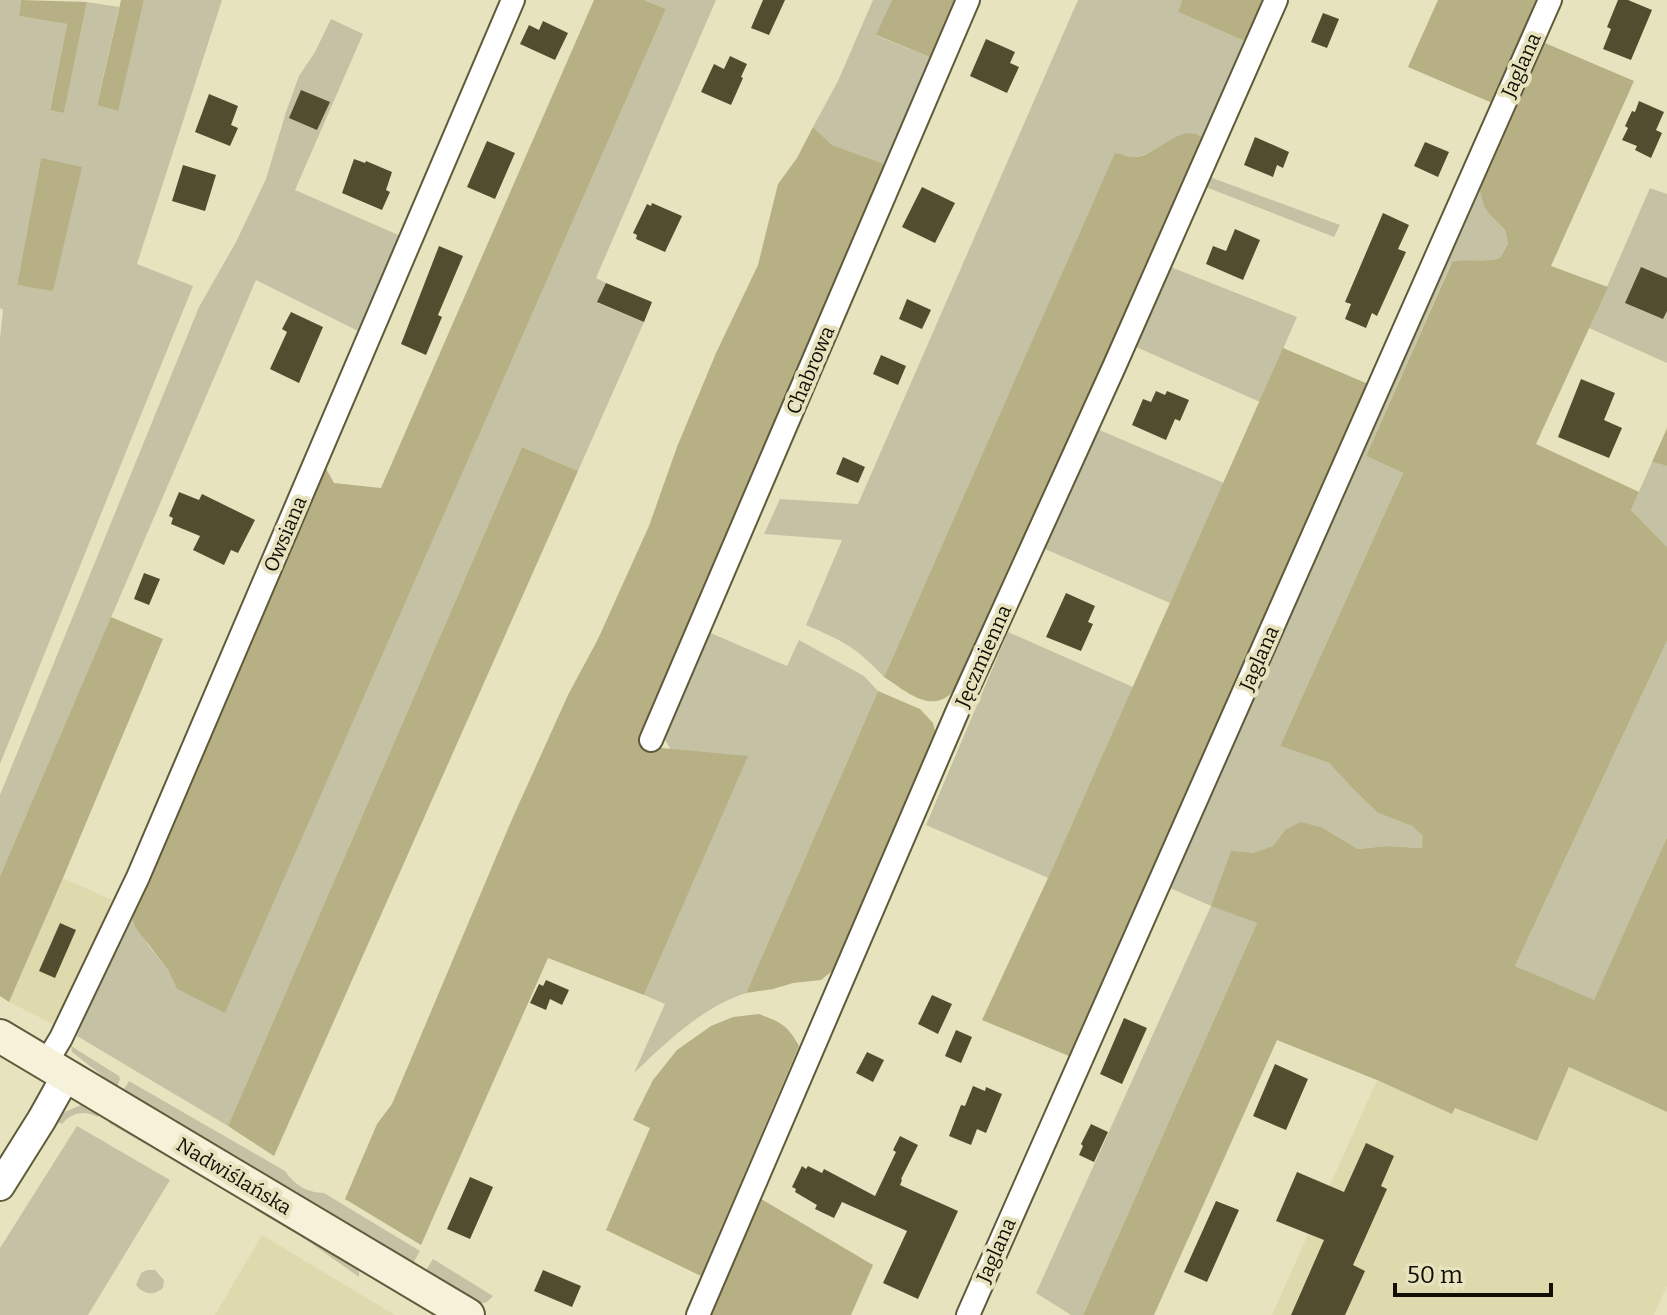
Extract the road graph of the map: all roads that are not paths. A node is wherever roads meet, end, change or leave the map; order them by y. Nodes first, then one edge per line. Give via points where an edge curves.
1 (513, 0) edge
2 (968, 0) edge
3 (1276, 0) edge
4 (1550, 0) edge
5 (651, 740) dead end
6 (0, 1036) edge
7 (56, 1069) junction
8 (0, 1186) edge
9 (468, 1315) edge
10 (698, 1315) edge
11 (968, 1315) edge

1 - 7 street, Owsiana via 138,877 61,1038
2 - 5 street, Chabrowa
3 - 10 street, Jęczmienna via 958,710
4 - 11 street, Jaglana
6 - 7 main road, Nadwiślańska
7 - 8 street via 42,1119
7 - 9 main road, Nadwiślańska

